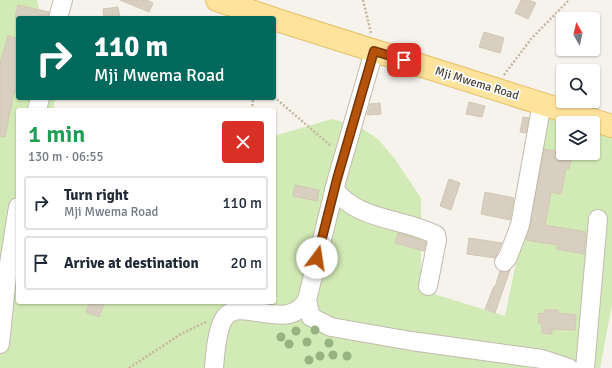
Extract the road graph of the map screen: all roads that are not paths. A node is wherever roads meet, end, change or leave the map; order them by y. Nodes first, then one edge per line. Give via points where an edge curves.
1 (63, 0) edge
2 (217, 0) edge
3 (59, 16) edge
4 (267, 16) edge
5 (276, 19) edge
6 (374, 51) junction
7 (542, 104) junction
8 (612, 126) edge
9 (334, 189) junction
10 (598, 218) dead end
11 (16, 220) edge
12 (504, 262) dead end
13 (428, 286) dead end
14 (307, 300) junction
15 (0, 344) edge
16 (562, 366) edge
17 (214, 368) edge
18 (585, 368) edge

1 - 3 street
2 - 4 main road, Mji Mwema Road
5 - 6 main road, Mji Mwema Road
6 - 7 main road, Mji Mwema Road
6 - 9 street
7 - 8 main road, Mji Mwema Road
7 - 12 street via 520,225
9 - 13 street via 356,209 436,235
9 - 14 street
10 - 18 street
11 - 15 street
14 - 16 street via 311,317 332,327 542,359
14 - 17 street via 293,313 229,313 224,317 219,331

